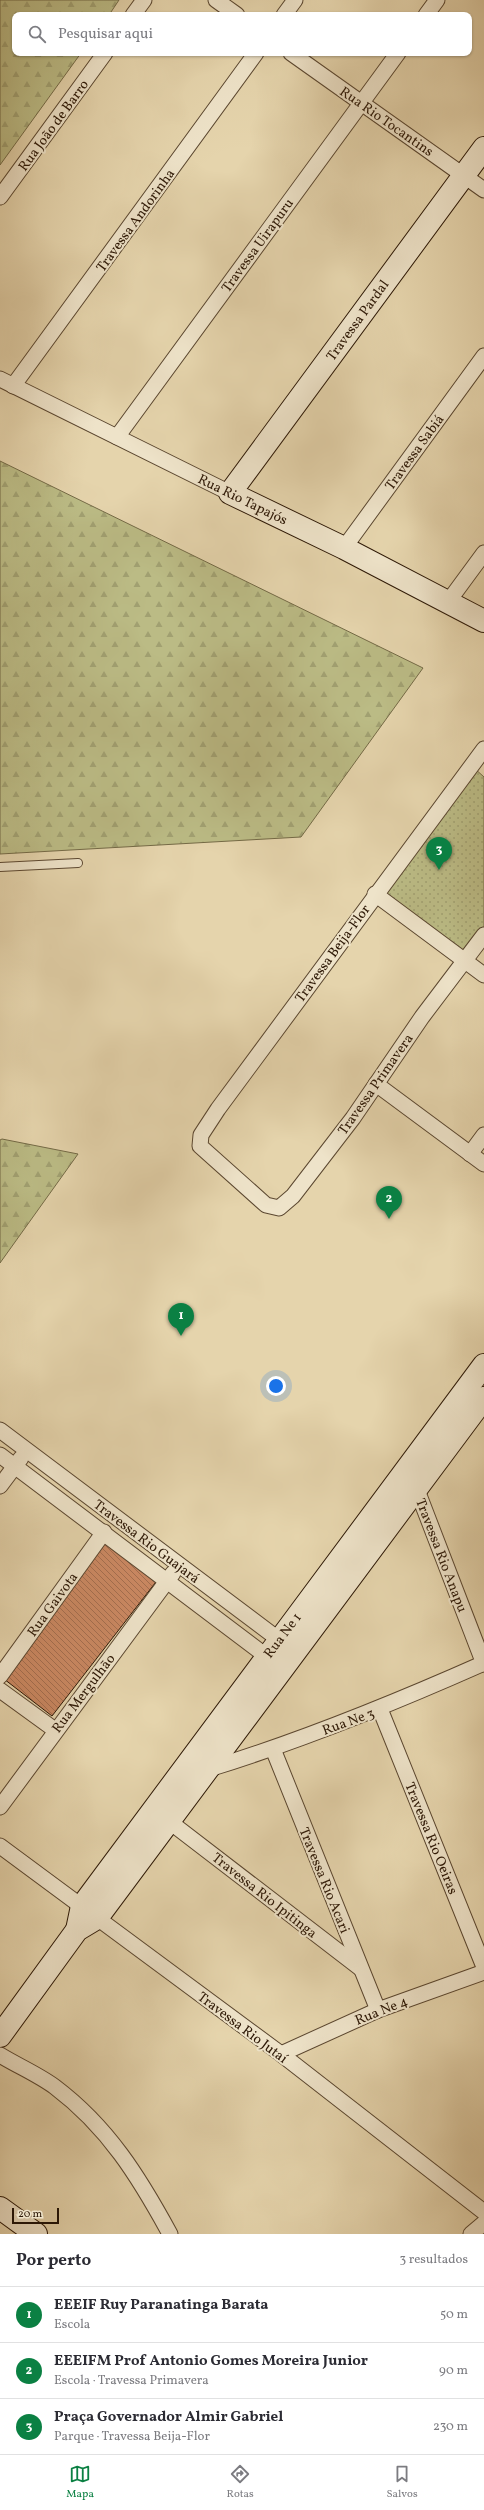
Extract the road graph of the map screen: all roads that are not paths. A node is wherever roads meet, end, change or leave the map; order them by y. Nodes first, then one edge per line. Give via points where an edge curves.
1 (144, 0) edge
2 (216, 0) edge
3 (295, 0) edge
4 (437, 0) edge
5 (135, 12) edge
6 (233, 12) edge
7 (286, 12) edge
8 (428, 12) edge
9 (103, 56) edge
10 (254, 56) edge
11 (295, 56) edge
12 (396, 56) edge
13 (361, 103) junction
14 (484, 148) edge
15 (464, 175) junction
16 (484, 190) edge
17 (0, 197) edge
18 (484, 356) edge
19 (6, 383) edge
20 (117, 437) junction
21 (230, 493) junction
22 (344, 548) junction
23 (484, 553) edge
24 (448, 602) junction
25 (484, 621) edge
26 (484, 749) edge
27 (480, 765) edge
28 (78, 863) dead end
29 (0, 867) edge
30 (375, 894) junction
31 (484, 935) edge
32 (466, 961) junction
33 (484, 975) edge
34 (376, 1084) junction
35 (484, 1135) edge
36 (470, 1154) junction
37 (214, 1160) joint
38 (484, 1164) edge
39 (484, 1365) edge
40 (484, 1398) edge
41 (0, 1430) edge
42 (26, 1449) junction
43 (0, 1455) edge
44 (15, 1466) junction
45 (0, 1486) edge
46 (417, 1490) junction
47 (108, 1512) junction
48 (101, 1529) junction
49 (179, 1565) junction
50 (167, 1580) junction
51 (280, 1654) junction
52 (484, 1664) edge
53 (0, 1676) edge
54 (0, 1690) edge
55 (380, 1709) junction
56 (55, 1730) junction
57 (273, 1749) junction
58 (209, 1770) junction
59 (0, 1807) edge
60 (170, 1822) junction
61 (0, 1846) edge
62 (90, 1912) junction
63 (484, 1967) edge
64 (361, 1969) junction
65 (484, 1972) edge
66 (378, 2010) junction
67 (4, 2023) edge
68 (281, 2054) junction
69 (0, 2055) edge
70 (0, 2208) edge
71 (484, 2212) edge
72 (484, 2223) edge
73 (36, 2234) edge
74 (170, 2234) edge
75 (471, 2234) edge

1 - 5 street
2 - 6 street
3 - 7 street
4 - 8 street
9 - 17 street, Rua João de Barro
10 - 19 street, Travessa Andorinha
11 - 13 street, Rua Rio Tocantins
12 - 13 street, Travessa Uirapuru
13 - 15 street, Rua Rio Tocantins
13 - 20 street, Travessa Uirapuru
14 - 15 street, Travessa Pardal
15 - 16 street, Rua Rio Tocantins
15 - 21 street, Travessa Pardal
18 - 22 street, Travessa Sabiá
19 - 20 street, Rua Rio Tapajós
20 - 21 street, Rua Rio Tapajós
21 - 22 street, Rua Rio Tapajós
22 - 24 street, Rua Rio Tapajós
23 - 24 street
24 - 25 street, Rua Rio Tapajós
26 - 27 street, Travessa Beija-Flor
27 - 30 street, Travessa Beija-Flor
28 - 29 lane
30 - 32 street
30 - 37 street, Travessa Beija-Flor via 201,1135 200,1146
31 - 32 street, Travessa Primavera
32 - 33 street
32 - 34 street, Travessa Primavera via 422,1017
34 - 36 street
34 - 37 street, Travessa Primavera via 293,1196 280,1208 274,1208 256,1196
35 - 36 street
36 - 38 street
39 - 51 street, Rua Ne 1
40 - 46 street, Rua Ne 1
41 - 42 street, Travessa Rio Guajará
42 - 44 street
42 - 47 street, Travessa Rio Guajará
43 - 44 street, Travessa Rio Guajará
44 - 45 street
44 - 48 street, Travessa Rio Guajará
46 - 51 street, Rua Ne 1
46 - 52 street, Travessa Rio Anapu
47 - 48 street, Rua Gaivota
47 - 49 street, Travessa Rio Guajará
48 - 50 street, Travessa Rio Guajará
48 - 53 street, Rua Gaivota
49 - 50 street, Rua Mergulhão
49 - 51 street, Travessa Rio Guajará
50 - 51 street, Travessa Rio Guajará
50 - 56 street, Rua Mergulhão
51 - 58 street, Rua Ne 1
51 - 62 street, Rua Ne 1
52 - 55 street, Rua Ne 3
54 - 56 street
55 - 57 street, Rua Ne 3
55 - 63 street, Travessa Rio Oeiras
56 - 59 street, Rua Mergulhão
57 - 58 street, Rua Ne 3
57 - 64 street, Travessa Rio Acari
58 - 60 street, Rua Ne 1
60 - 62 street, Rua Ne 1
60 - 64 street, Travessa Rio Ipitinga
61 - 62 street, Travessa Rio Jutaí
62 - 67 street
62 - 68 street, Travessa Rio Jutaí
64 - 66 street, Travessa Rio Acari
65 - 66 street, Rua Ne 4
66 - 68 street, Rua Ne 4
68 - 71 street, Travessa Rio Jutaí
69 - 74 street via 54,2086 100,2127 121,2153
70 - 73 street
72 - 75 street

